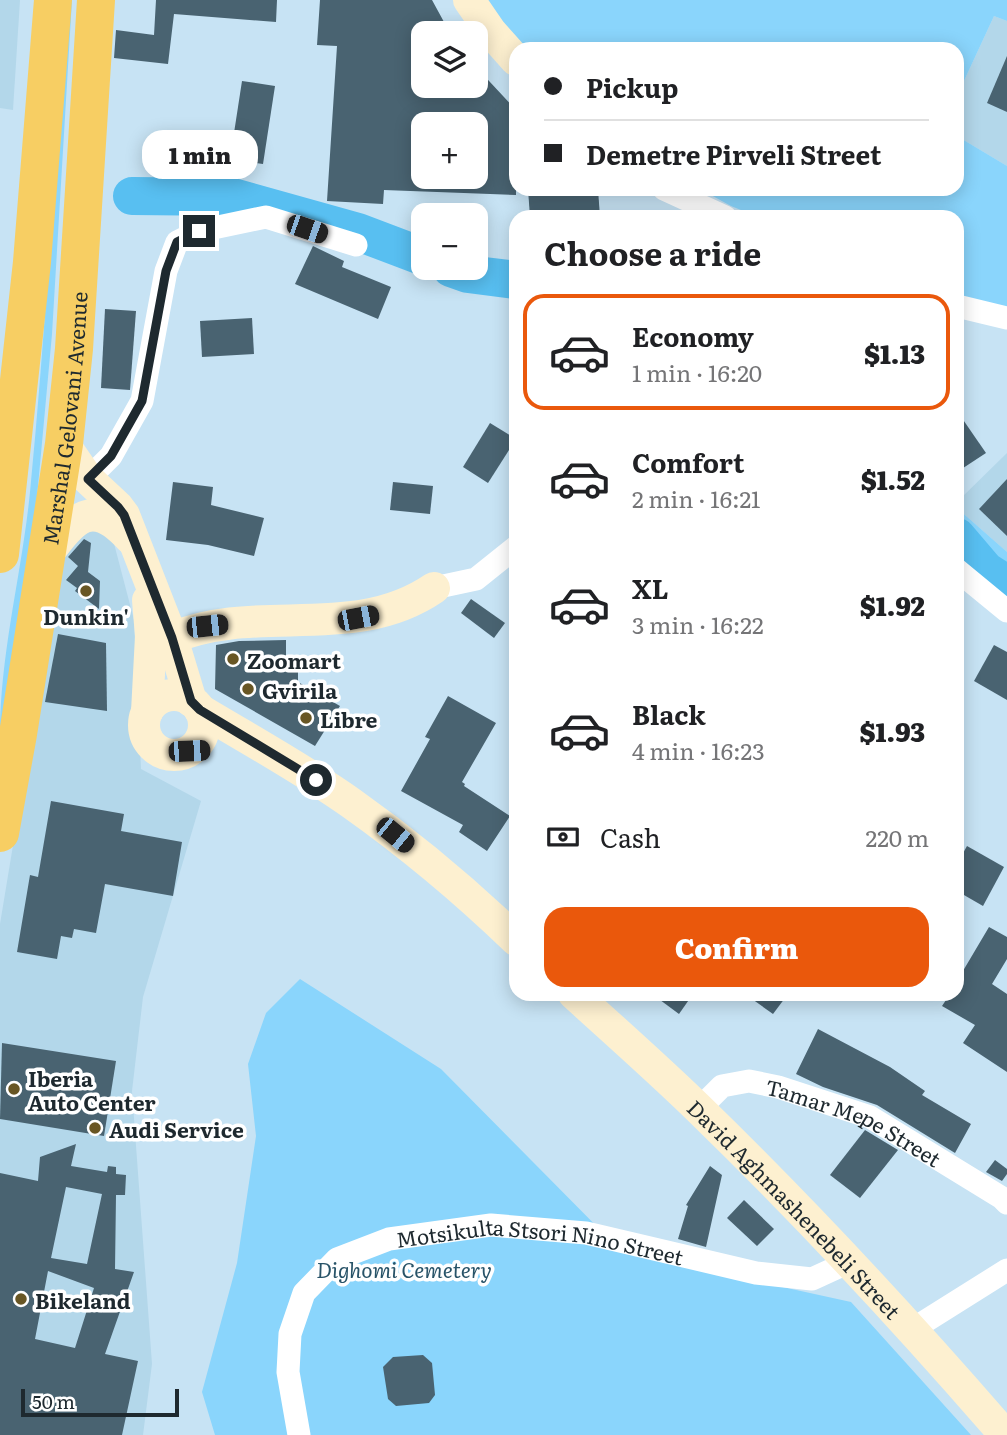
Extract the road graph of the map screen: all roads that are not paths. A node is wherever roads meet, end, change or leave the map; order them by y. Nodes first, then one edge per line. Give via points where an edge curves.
1 (53, 0) edge
2 (96, 0) edge
3 (469, 0) edge
4 (509, 52) edge
5 (679, 196) edge
6 (710, 210) edge
7 (356, 245) dead end
8 (964, 308) edge
9 (1007, 318) edge
10 (64, 444) junction
11 (88, 479) junction
12 (133, 541) junction
13 (509, 553) edge
14 (0, 554) edge
15 (47, 555) junction
16 (146, 575) junction
17 (964, 576) edge
18 (435, 588) joint
19 (1007, 611) edge
20 (172, 638) junction
21 (195, 705) junction
22 (147, 712) junction
23 (189, 751) junction
24 (282, 759) junction
25 (0, 833) edge
26 (509, 933) edge
27 (582, 1001) edge
28 (699, 1109) junction
29 (1007, 1203) edge
30 (849, 1262) junction
31 (1007, 1270) edge
32 (913, 1329) junction
33 (299, 1435) edge
34 (1004, 1435) edge

1 - 14 highway via 47,103
2 - 10 highway, Marshal Gelovani Avenue
3 - 4 street
5 - 6 street
7 - 11 street via 266,217 199,231 177,242 166,271 142,401 111,456
8 - 9 street
10 - 11 street
10 - 15 highway, Marshal Gelovani Avenue
11 - 12 street via 118,507
12 - 15 street via 108,518 90,515 74,521
12 - 16 street
13 - 18 street via 476,579
15 - 25 highway, Marshal Gelovani Avenue
16 - 20 street
16 - 22 street via 151,636
17 - 19 street
18 - 20 street via 415,601 371,615 216,625
20 - 21 street
21 - 22 street via 171,695
21 - 23 street via 204,728
21 - 24 street
22 - 23 street via 144,730 153,747 170,755
23 - 24 street via 247,752
24 - 26 street via 395,835
27 - 28 street, David Aghmashenebeli Street
28 - 29 street, Tamar Mepe Street via 722,1086 749,1081 778,1087 870,1117
28 - 30 street, David Aghmashenebeli Street
30 - 32 street, David Aghmashenebeli Street
30 - 33 street, Motsikulta Stsori Nino Street via 812,1279 756,1273 586,1233 491,1225 389,1239 337,1259 304,1293 290,1334 288,1372
31 - 32 street
32 - 34 street, David Aghmashenebeli Street

